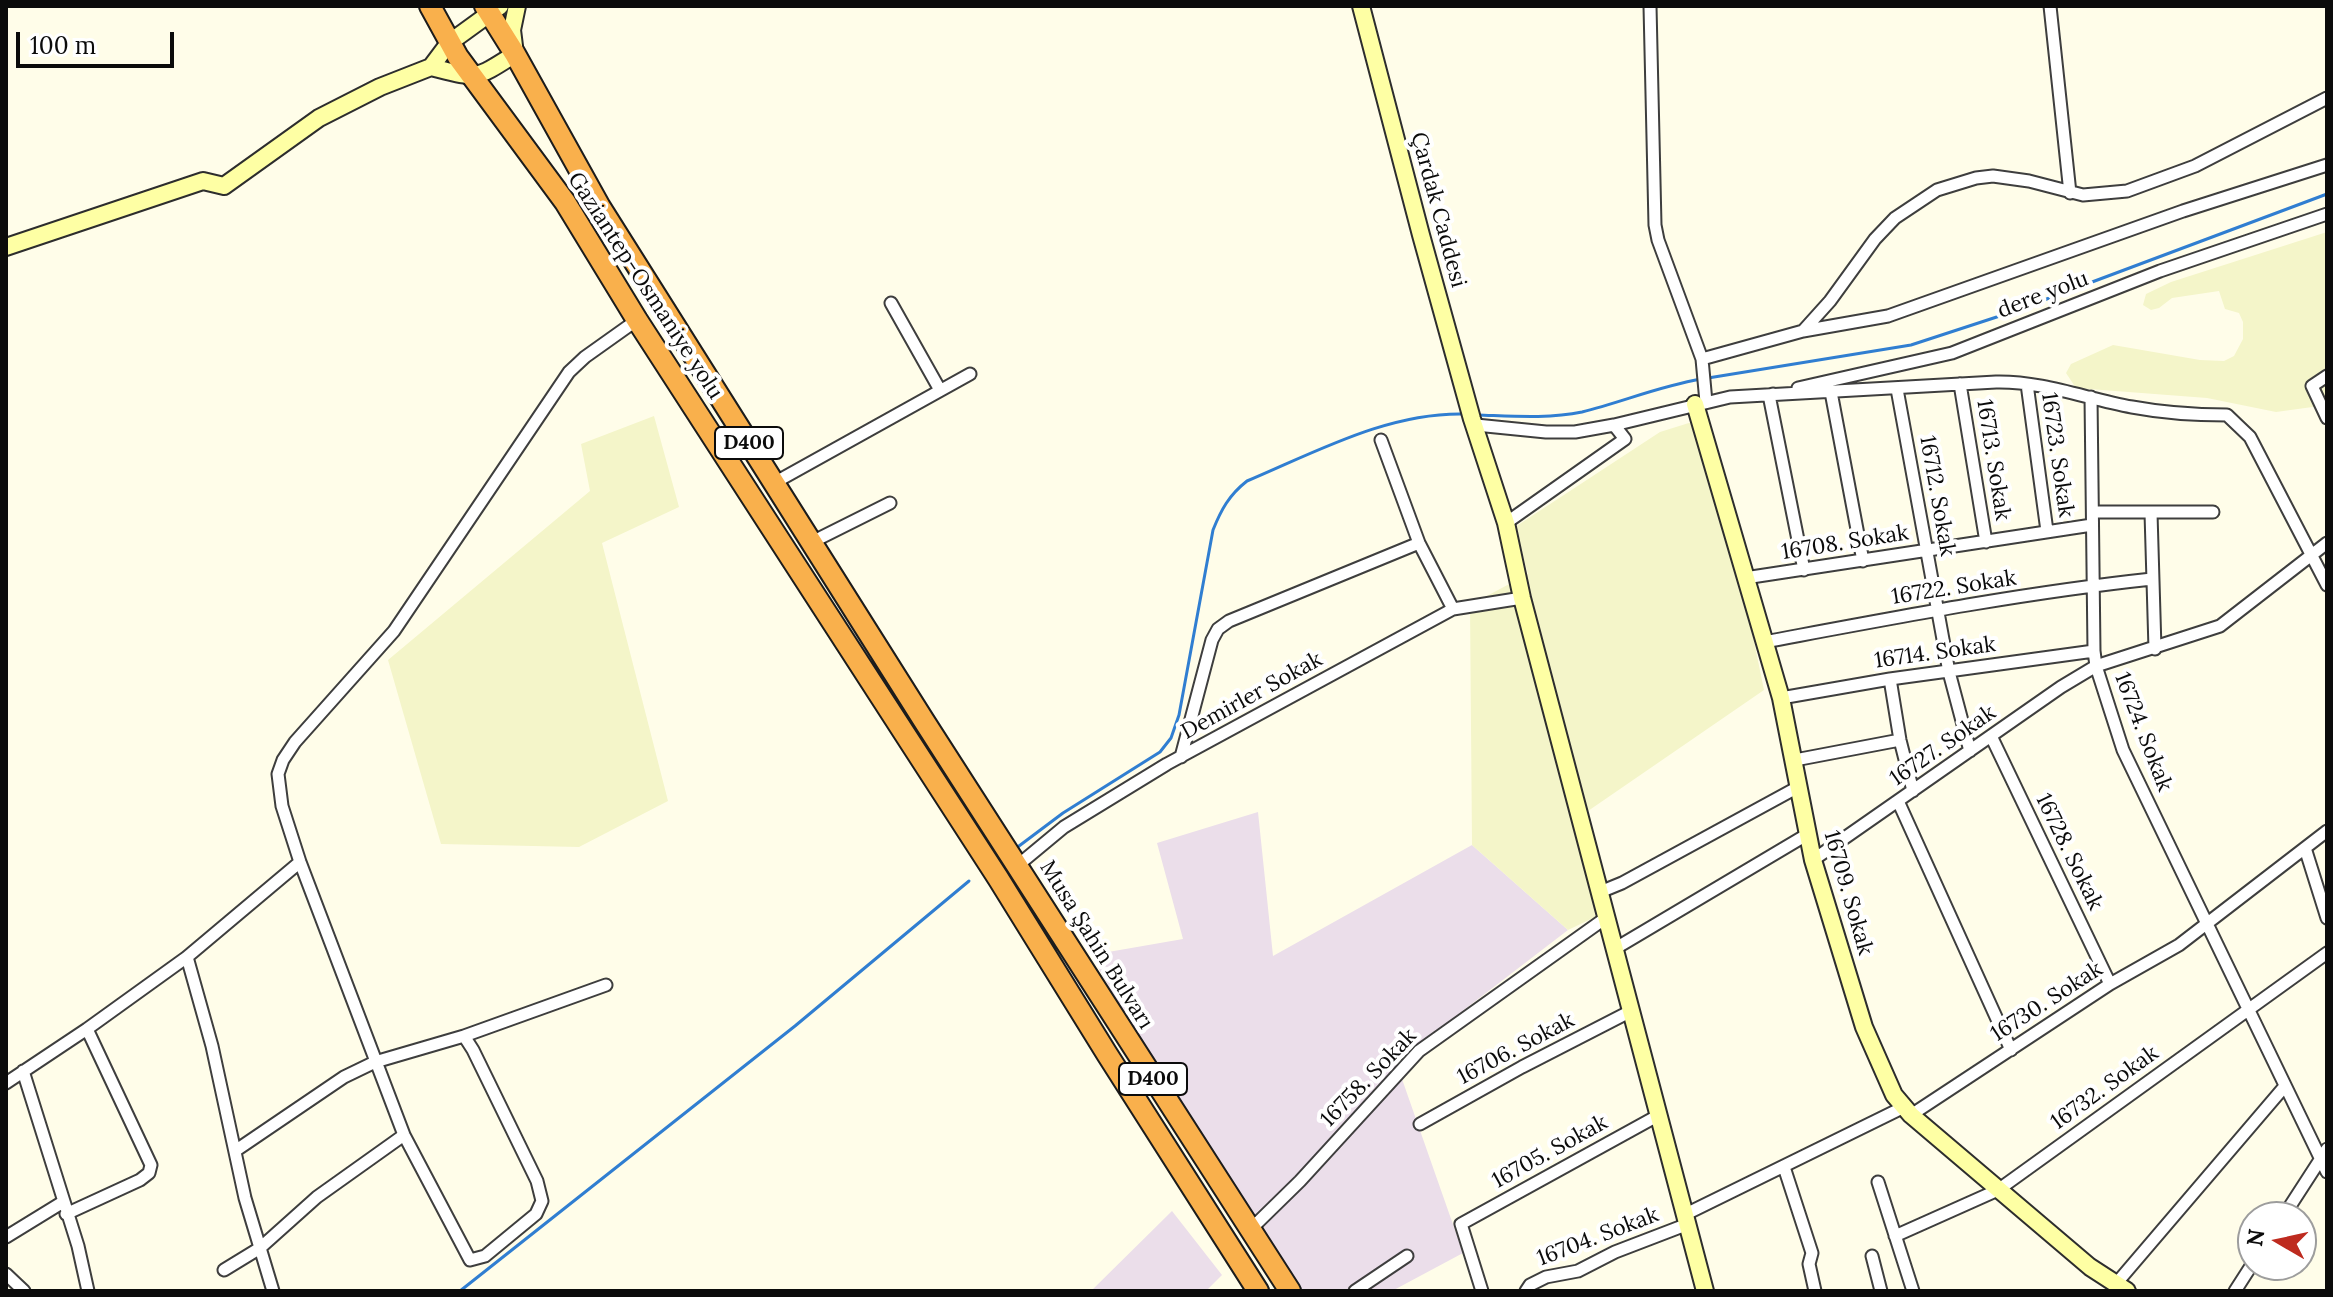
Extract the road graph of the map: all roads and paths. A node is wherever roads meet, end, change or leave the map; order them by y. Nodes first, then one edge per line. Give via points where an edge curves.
1 (430, 6) edge
2 (517, 6) edge
3 (1361, 6) edge
4 (1650, 6) edge
5 (2050, 6) edge
6 (492, 8) edge
7 (449, 43) junction
8 (515, 54) junction
9 (431, 67) junction
10 (472, 77) junction
11 (2327, 98) edge
12 (2327, 165) edge
13 (2070, 193) junction
14 (2327, 214) edge
15 (6, 247) edge
16 (891, 303) dead end
17 (637, 320) junction
18 (1803, 331) junction
19 (1702, 363) junction
20 (970, 374) dead end
21 (2327, 376) edge
22 (1960, 384) junction
23 (2027, 384) junction
24 (1897, 389) junction
25 (940, 390) junction
26 (1831, 392) junction
27 (1769, 395) junction
28 (2091, 397) junction
29 (1700, 403) junction
30 (2327, 418) edge
31 (1474, 422) junction
32 (1614, 425) junction
33 (1381, 440) dead end
34 (774, 483) junction
35 (890, 503) dead end
36 (2213, 512) dead end
37 (2151, 513) junction
38 (2093, 518) junction
39 (1506, 523) junction
40 (2047, 531) junction
41 (812, 542) junction
42 (1986, 542) junction
43 (1419, 543) junction
44 (2327, 543) edge
45 (1926, 550) junction
46 (2310, 555) junction
47 (1863, 561) junction
48 (1804, 570) junction
49 (1745, 578) junction
50 (2152, 579) junction
51 (2327, 585) edge
52 (2092, 586) junction
53 (1522, 598) junction
54 (1453, 609) junction
55 (1937, 609) junction
56 (1764, 642) junction
57 (2155, 649) junction
58 (2094, 651) junction
59 (2096, 666) junction
60 (1949, 672) junction
61 (1890, 679) junction
62 (1781, 698) junction
63 (1991, 736) junction
64 (1900, 740) junction
65 (1970, 751) junction
66 (1181, 757) junction
67 (1795, 760) junction
68 (1800, 786) junction
69 (1913, 791) junction
70 (1898, 801) junction
71 (2327, 831) edge
72 (1808, 834) junction
73 (2305, 848) junction
74 (1813, 860) junction
75 (300, 862) junction
76 (1017, 866) junction
77 (1600, 892) junction
78 (1607, 917) junction
79 (2327, 918) edge
80 (2206, 924) junction
81 (1616, 948) junction
82 (2327, 953) edge
83 (187, 957) junction
84 (2110, 984) junction
85 (606, 985) dead end
86 (2248, 1010) junction
87 (1631, 1011) junction
88 (87, 1029) junction
89 (464, 1036) junction
90 (2011, 1050) junction
91 (375, 1062) junction
92 (23, 1071) junction
93 (6, 1083) edge
94 (2285, 1086) junction
95 (1907, 1111) junction
96 (1659, 1115) junction
97 (1420, 1124) dead end
98 (404, 1135) junction
99 (235, 1151) junction
100 (2324, 1154) edge
101 (1784, 1167) junction
102 (2327, 1172) edge
103 (1878, 1182) dead end
104 (1998, 1190) junction
105 (2293, 1201) edge
106 (64, 1208) junction
107 (1687, 1219) junction
108 (1252, 1228) junction
109 (1895, 1236) junction
110 (6, 1237) edge
111 (260, 1248) junction
112 (1407, 1256) dead end
113 (1872, 1256) dead end
114 (224, 1270) dead end
115 (6, 1274) edge
116 (2121, 1288) edge
117 (24, 1291) edge
118 (88, 1291) edge
119 (273, 1291) edge
120 (1258, 1291) edge
121 (1290, 1291) edge
122 (1355, 1291) edge
123 (1482, 1291) edge
124 (1526, 1291) edge
125 (1705, 1291) edge
126 (1815, 1291) edge
127 (1881, 1291) edge
128 (1913, 1291) edge

1 - 7 highway, Gaziantep-Osmaniye yolu / D400
2 - 8 street
3 - 31 street, Çardak Caddesi
4 - 19 street via 1655,225
5 - 13 street
6 - 7 street
6 - 8 highway, Gaziantep-Osmaniye yolu / D400
7 - 9 street
7 - 10 highway, Gaziantep-Osmaniye yolu / D400
8 - 10 street
8 - 34 highway, Gaziantep-Osmaniye yolu / D400 via 600,207
9 - 10 street
9 - 15 street via 319,118 224,186 203,181
10 - 17 highway, Gaziantep-Osmaniye yolu / D400 via 565,202
11 - 13 street via 2208,160 2155,181 2112,194
12 - 18 street via 1888,316
13 - 18 street via 1993,176 1937,190 1895,218 1875,239
14 - 27 street, dere yolu via 2160,271 1952,353
16 - 25 street
17 - 75 street via 569,372 394,631 283,760 278,774 282,806
17 - 120 highway, Gaziantep-Osmaniye yolu / D400
18 - 19 street
19 - 29 street
20 - 25 street
21 - 30 street via 2312,386
22 - 23 street
22 - 24 street
22 - 42 street, 16713. Sokak
23 - 28 street
23 - 40 street, 16723. Sokak
24 - 26 street
24 - 45 street, 16712. Sokak
25 - 34 street
26 - 27 street
26 - 47 street
27 - 29 street
27 - 48 street
28 - 38 street, 16724. Sokak
28 - 46 street via 2162,411 2227,415 2250,437
29 - 32 street
29 - 49 street, 16709. Sokak
31 - 32 street via 1546,432
31 - 39 street, Çardak Caddesi
32 - 39 street via 1625,439
33 - 43 street
34 - 41 highway, Gaziantep-Osmaniye yolu / D400
35 - 41 street
36 - 37 street, 16708. Sokak
37 - 38 street, 16708. Sokak
37 - 50 street
38 - 40 street, 16708. Sokak
38 - 52 street, 16724. Sokak
39 - 53 street, Çardak Caddesi
40 - 42 street, 16708. Sokak
41 - 76 highway, Gaziantep-Osmaniye yolu / D400
42 - 45 street, 16708. Sokak
43 - 54 street
43 - 66 street via 1218,629
44 - 46 street, 16727. Sokak
45 - 47 street, 16708. Sokak
45 - 55 street, 16712. Sokak
46 - 51 street
46 - 57 street, 16727. Sokak via 2220,626
47 - 48 street, 16708. Sokak
48 - 49 street, 16708. Sokak
49 - 56 street, 16709. Sokak
50 - 52 street, 16722. Sokak
50 - 57 street
52 - 55 street, 16722. Sokak
52 - 58 street, 16724. Sokak
53 - 54 street, Demirler Sokak
53 - 77 street, Çardak Caddesi
54 - 66 street, Demirler Sokak
55 - 56 street, 16722. Sokak
55 - 60 street, 16712. Sokak
56 - 62 street, 16709. Sokak
57 - 59 street, 16727. Sokak
58 - 59 street, 16724. Sokak
58 - 60 street, 16714. Sokak
59 - 63 street, 16727. Sokak
59 - 80 street, 16724. Sokak via 2123,750
60 - 61 street, 16714. Sokak
60 - 65 street, 16712. Sokak
61 - 62 street, 16714. Sokak
61 - 64 street
62 - 67 street, 16709. Sokak
63 - 65 street, 16727. Sokak
63 - 84 street, 16728. Sokak
64 - 67 street
64 - 69 street
65 - 69 street, 16727. Sokak
66 - 76 street, Demirler Sokak via 1064,827
67 - 68 street, 16709. Sokak
68 - 72 street, 16709. Sokak
68 - 77 street
69 - 70 street, 16727. Sokak
70 - 74 street, 16727. Sokak
70 - 90 street
71 - 73 street, 16730. Sokak
72 - 74 street, 16709. Sokak
72 - 81 street
73 - 79 street
73 - 80 street, 16730. Sokak
74 - 95 street, 16709. Sokak via 1864,1027 1886,1080
75 - 83 street
75 - 91 street
76 - 108 highway, Musa Şahin Bulvarı / D400
77 - 78 street, Çardak Caddesi
78 - 81 street, Çardak Caddesi
78 - 108 street, 16758. Sokak via 1408,1061
80 - 84 street, 16730. Sokak
80 - 86 street, 16724. Sokak
81 - 87 street, Çardak Caddesi
82 - 86 street, 16732. Sokak
83 - 88 street
83 - 99 street
84 - 90 street, 16730. Sokak
85 - 89 street
86 - 94 street, 16724. Sokak
86 - 104 street, 16732. Sokak
87 - 96 street, Çardak Caddesi
87 - 97 street, 16706. Sokak
88 - 92 street
88 - 106 street via 151,1165 140,1180
89 - 91 street
89 - 98 street via 537,1181 542,1201 536,1214 485,1256 470,1260
90 - 95 street, 16730. Sokak
91 - 98 street
91 - 99 street
92 - 93 street
92 - 106 street
94 - 100 street, 16724. Sokak
94 - 116 street
95 - 101 street, 16730. Sokak
95 - 104 street, 16709. Sokak
96 - 107 street, Çardak Caddesi
96 - 123 street, 16705. Sokak via 1461,1224
98 - 111 street via 317,1197
99 - 111 street
100 - 102 street, 16724. Sokak
100 - 105 street
101 - 107 street, 16730. Sokak
101 - 126 street via 1812,1253
103 - 109 street
104 - 109 street, 16732. Sokak
104 - 116 street, 16709. Sokak
106 - 110 street
106 - 118 street
107 - 124 street, 16704. Sokak via 1578,1271 1546,1277
107 - 125 street, Çardak Caddesi
108 - 121 highway, Musa Şahin Bulvarı / D400
109 - 128 street
111 - 114 street
111 - 119 street
112 - 122 street
113 - 127 street
115 - 117 street

